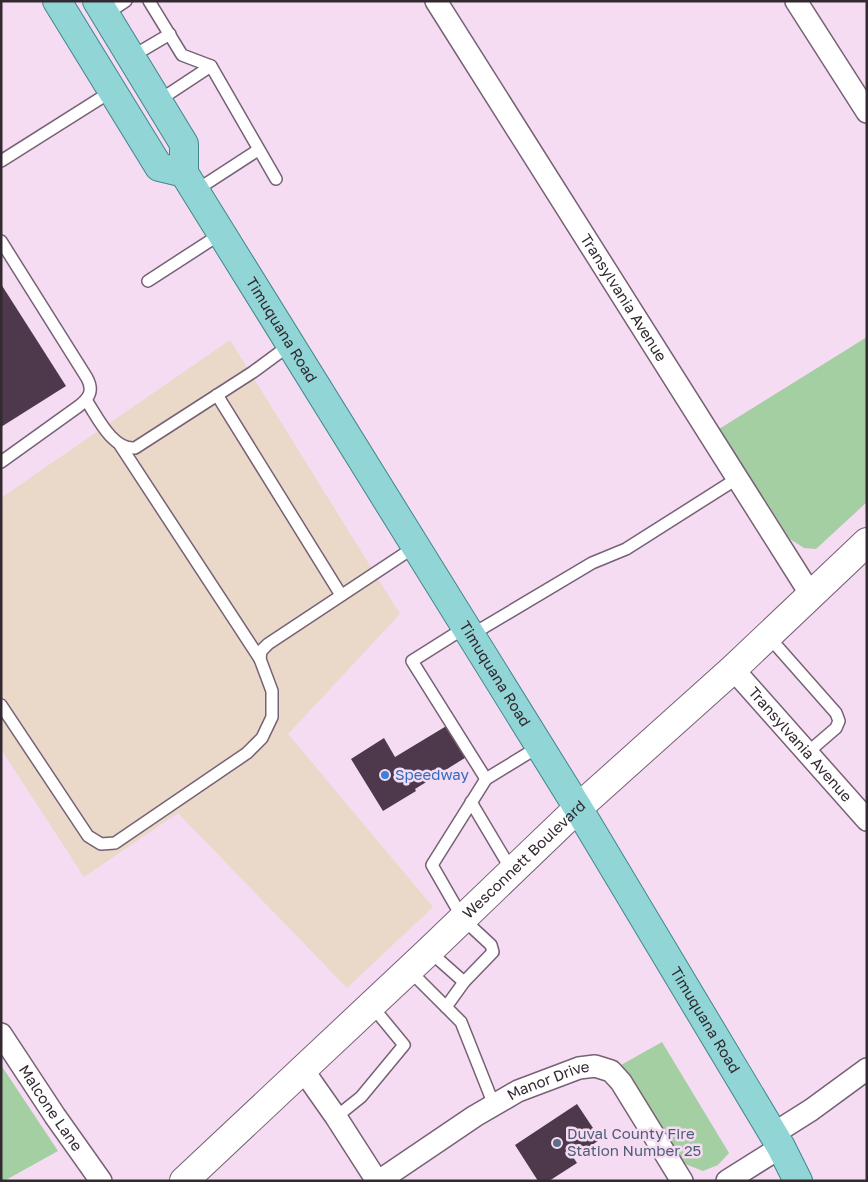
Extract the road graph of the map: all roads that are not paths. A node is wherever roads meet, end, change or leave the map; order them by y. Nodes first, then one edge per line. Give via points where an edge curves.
1 (57, 1) edge
2 (149, 1) edge
3 (436, 1) edge
4 (796, 1) edge
5 (110, 6) edge
6 (170, 34) junction
7 (131, 57) junction
8 (211, 66) junction
9 (112, 91) junction
10 (158, 101) junction
11 (867, 112) edge
12 (258, 150) junction
13 (1, 161) edge
14 (276, 178) dead end
15 (190, 182) junction
16 (222, 233) junction
17 (1, 241) edge
18 (148, 281) dead end
19 (291, 344) junction
20 (217, 395) junction
21 (86, 400) junction
22 (119, 444) junction
23 (1, 462) edge
24 (738, 478) junction
25 (867, 542) edge
26 (416, 546) junction
27 (342, 595) junction
28 (811, 595) junction
29 (468, 631) junction
30 (768, 636) junction
31 (260, 659) junction
32 (732, 669) junction
33 (1, 705) edge
34 (540, 746) junction
35 (807, 753) junction
36 (486, 779) junction
37 (471, 802) junction
38 (578, 808) junction
39 (867, 820) edge
40 (512, 871) junction
41 (463, 918) junction
42 (429, 951) junction
43 (409, 970) junction
44 (464, 982) junction
45 (371, 1005) junction
46 (446, 1007) junction
47 (1, 1034) edge
48 (867, 1069) edge
49 (304, 1070) junction
50 (494, 1105) junction
51 (336, 1116) junction
52 (777, 1141) junction
53 (101, 1181) edge
54 (184, 1181) edge
55 (378, 1181) edge
56 (682, 1181) edge
57 (727, 1181) edge
58 (798, 1181) edge

1 - 9 main road
2 - 6 lane
3 - 24 street, Transylvania Avenue
4 - 11 street
5 - 7 main road
6 - 7 lane
6 - 8 lane via 182,55
7 - 10 main road
8 - 10 lane
8 - 12 lane
9 - 13 lane
9 - 15 main road via 159,167
10 - 15 main road via 184,144
12 - 14 lane
12 - 15 lane
15 - 16 main road, Timuquana Road
16 - 18 lane
16 - 19 main road, Timuquana Road
17 - 21 lane via 91,385
19 - 20 lane
19 - 26 main road, Timuquana Road
20 - 22 lane via 135,448
20 - 27 lane
21 - 22 lane
21 - 23 lane
22 - 31 lane
24 - 28 street, Transylvania Avenue
24 - 29 lane via 626,549 592,563
25 - 28 street, Wesconnett Boulevard
26 - 27 lane
26 - 29 main road, Timuquana Road
27 - 31 lane via 268,644 261,651
28 - 30 street, Wesconnett Boulevard
29 - 34 main road, Timuquana Road
29 - 36 lane via 412,661
30 - 32 street, Wesconnett Boulevard
30 - 35 lane via 836,713 839,721 836,728
31 - 33 lane via 272,691 272,717 262,738 247,753 115,843 101,844 88,836
32 - 35 street, Transylvania Avenue
32 - 38 street, Wesconnett Boulevard
34 - 36 lane
34 - 38 main road, Timuquana Road
35 - 39 street, Transylvania Avenue
36 - 37 lane
37 - 40 lane
37 - 41 lane via 432,865
38 - 40 street, Wesconnett Boulevard
38 - 52 main road, Timuquana Road
40 - 41 street, Wesconnett Boulevard
41 - 42 street, Wesconnett Boulevard
41 - 44 lane via 491,945 493,952
42 - 43 street, Wesconnett Boulevard
42 - 44 lane
43 - 45 street, Wesconnett Boulevard
43 - 46 lane
44 - 46 lane
45 - 49 street, Wesconnett Boulevard
45 - 51 lane via 404,1045 361,1097
46 - 50 lane via 461,1022
47 - 53 street, Malcone Lane
48 - 52 street via 811,1110
49 - 51 street
49 - 54 street, Wesconnett Boulevard
50 - 55 street, Manor Drive
50 - 56 street, Manor Drive via 518,1091 579,1068 595,1066 611,1071
51 - 55 street
52 - 57 street
52 - 58 main road, Timuquana Road

